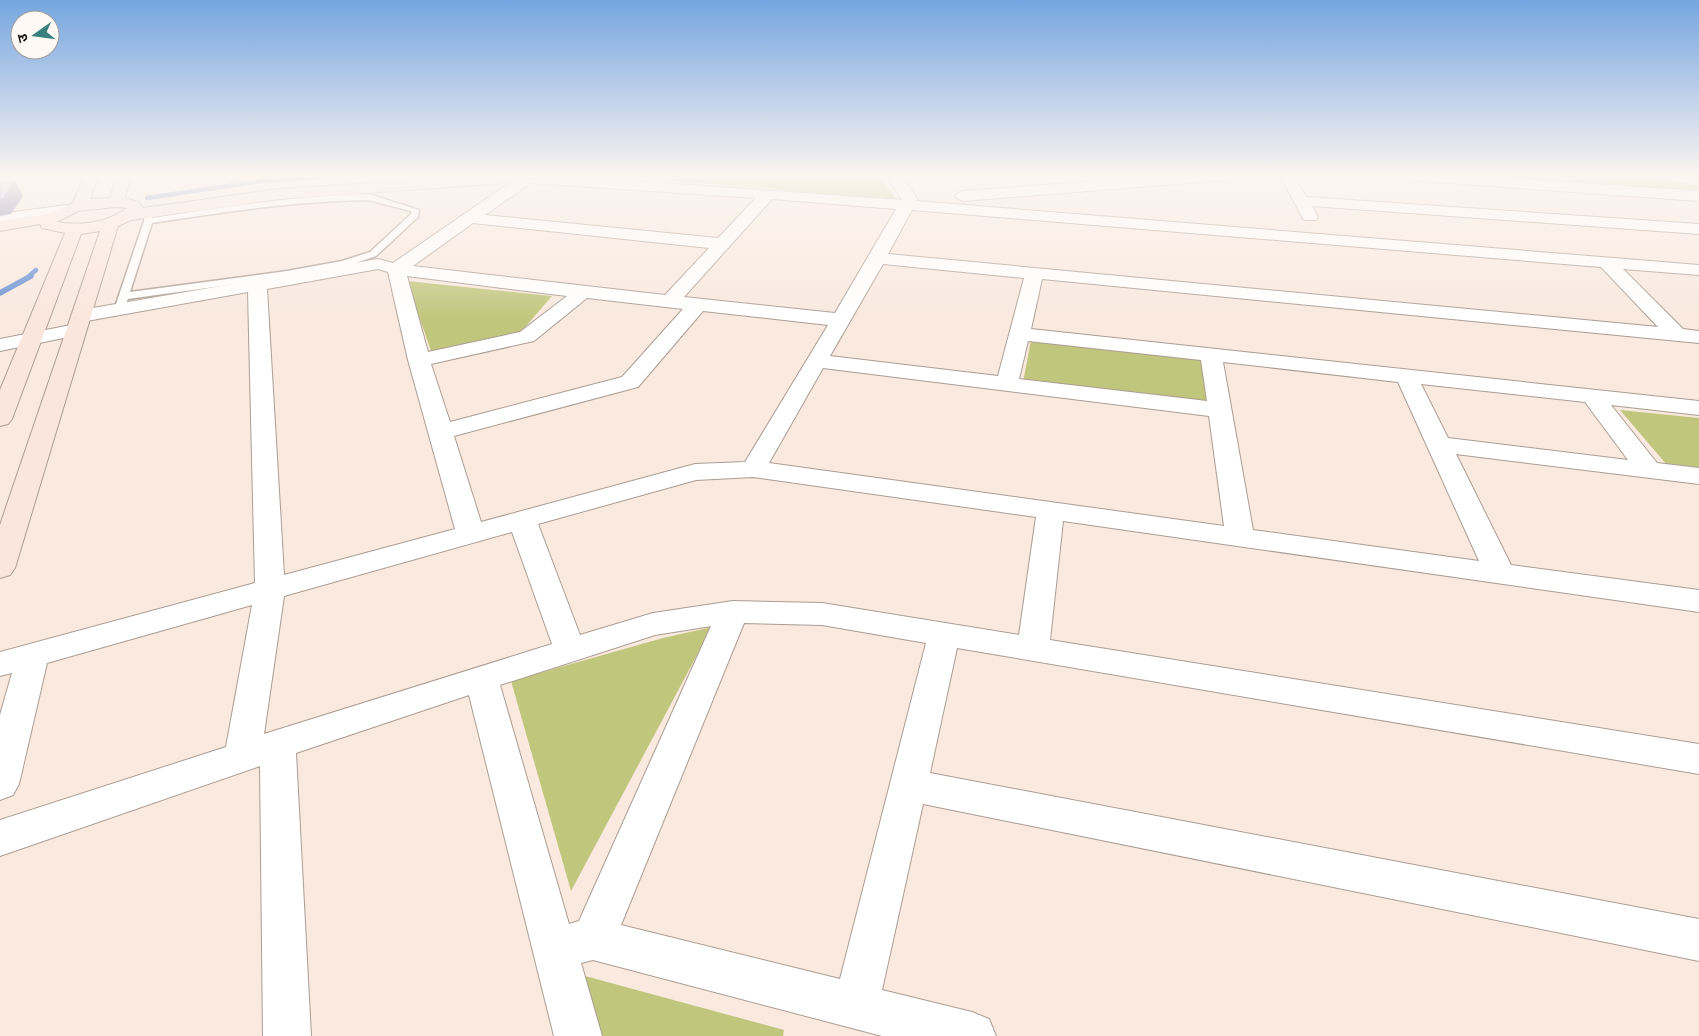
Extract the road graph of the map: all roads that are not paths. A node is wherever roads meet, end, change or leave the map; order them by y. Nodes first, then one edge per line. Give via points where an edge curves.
1 (33, 223) edge
2 (43, 223) edge
3 (51, 223) edge
4 (92, 223) edge
5 (126, 223) edge
6 (130, 223) edge
7 (406, 223) edge
8 (460, 223) edge
9 (520, 223) edge
10 (741, 223) edge
11 (896, 223) edge
12 (1145, 223) edge
13 (1312, 223) edge
14 (1619, 223) edge
15 (0, 226) edge
16 (75, 228) junction
17 (1699, 229) edge
18 (0, 233) edge
19 (1319, 239) junction
20 (722, 244) junction
21 (877, 258) junction
22 (1606, 262) junction
23 (396, 269) junction
24 (1699, 270) edge
25 (1034, 274) junction
26 (258, 286) junction
27 (583, 292) junction
28 (670, 302) junction
29 (122, 303) junction
30 (698, 304) junction
31 (841, 320) junction
32 (78, 323) junction
33 (1021, 334) junction
34 (1677, 335) junction
35 (1699, 337) edge
36 (32, 339) junction
37 (0, 345) edge
38 (1211, 355) junction
39 (419, 360) junction
40 (816, 361) junction
41 (1406, 376) junction
42 (1007, 384) junction
43 (1594, 397) junction
44 (1699, 408) edge
45 (1220, 410) junction
46 (0, 418) edge
47 (440, 432) junction
48 (1438, 444) junction
49 (753, 468) junction
50 (1649, 470) junction
51 (1699, 476) edge
52 (1051, 510) junction
53 (522, 520) junction
54 (471, 534) junction
55 (1240, 537) junction
56 (0, 568) edge
57 (1500, 573) junction
58 (270, 589) junction
59 (1699, 601) edge
60 (733, 612) junction
61 (944, 634) junction
62 (1033, 649) junction
63 (570, 650) junction
64 (34, 654) junction
65 (0, 664) edge
66 (481, 678) junction
67 (261, 751) junction
68 (1699, 759) edge
69 (0, 784) edge
70 (908, 785) junction
71 (0, 838) edge
72 (1699, 940) edge
73 (573, 944) junction
74 (856, 1006) junction
75 (287, 1036) edge
76 (578, 1036) edge
77 (972, 1036) edge

1 - 15 street
2 - 18 street
3 - 16 street via 56,228
4 - 16 street
5 - 32 street
6 - 29 lane
7 - 29 lane via 373,254 357,260
8 - 23 street
9 - 20 street
10 - 20 street
11 - 21 street
12 - 19 street
13 - 19 street
14 - 17 street
16 - 36 street
19 - 22 street
20 - 28 street
21 - 25 street
21 - 31 street
22 - 24 street
22 - 34 street
23 - 26 street via 378,264
23 - 27 street
23 - 39 street
25 - 33 street
25 - 34 street
26 - 29 street
26 - 58 street
27 - 28 street
27 - 39 street via 527,337
28 - 30 street
29 - 32 street
30 - 31 street
30 - 47 street via 630,382
31 - 40 street
32 - 36 street
32 - 56 street
33 - 38 street
33 - 42 street
34 - 35 street
36 - 37 street
36 - 46 street
38 - 41 street
38 - 45 street
39 - 47 street
40 - 42 street
40 - 49 street
41 - 43 street
41 - 48 street
42 - 45 street
43 - 44 street
43 - 50 street
45 - 55 street
47 - 54 street
48 - 50 street
48 - 57 street
49 - 52 street
49 - 53 street via 695,472
50 - 51 street
52 - 55 street
52 - 62 street
53 - 54 street
53 - 63 street
54 - 58 street
55 - 57 street
57 - 59 street
58 - 64 street
58 - 67 street
60 - 61 street via 822,614
60 - 63 street via 653,624
60 - 73 street
61 - 62 street
61 - 70 street
62 - 68 street
63 - 66 street
64 - 65 street
64 - 69 street
66 - 67 street
66 - 73 street
67 - 71 street
67 - 75 street
70 - 72 street
70 - 74 street
73 - 74 street
73 - 76 street
74 - 77 street

